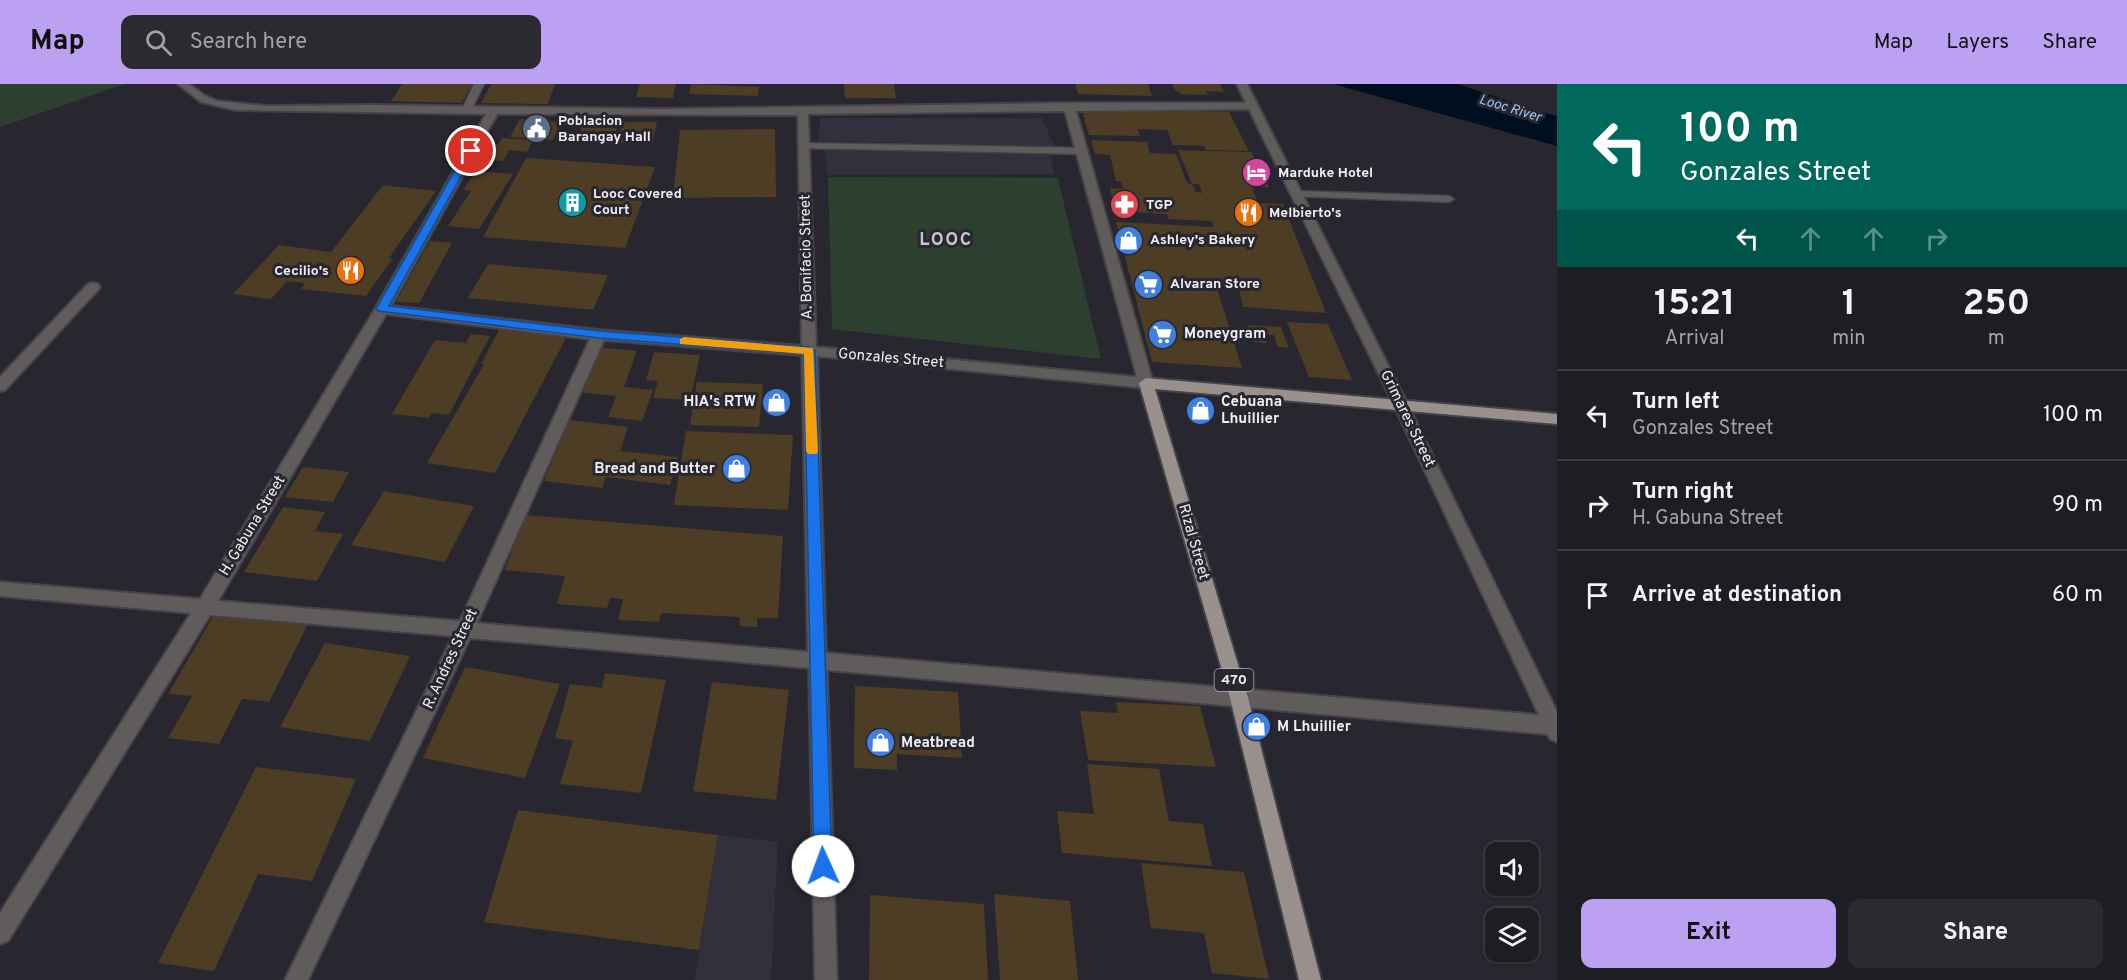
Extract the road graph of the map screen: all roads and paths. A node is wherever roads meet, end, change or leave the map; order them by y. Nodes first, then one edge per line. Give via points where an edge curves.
1 (183, 84) edge
2 (479, 84) edge
3 (1242, 84) edge
4 (1069, 106) junction
5 (1253, 106) junction
6 (466, 110) junction
7 (493, 111) junction
8 (803, 111) junction
9 (804, 146) junction
10 (1083, 151) junction
11 (1297, 194) junction
12 (1449, 199) dead end
13 (93, 288) dead end
14 (382, 309) junction
15 (599, 334) junction
16 (809, 351) junction
17 (1146, 383) junction
18 (0, 386) edge
19 (1401, 405) junction
20 (1557, 419) edge
21 (0, 589) edge
22 (205, 607) junction
23 (465, 630) junction
24 (818, 662) junction
25 (1239, 698) junction
26 (1555, 730) edge
27 (0, 933) edge
28 (296, 980) edge
29 (826, 980) edge
30 (1310, 980) edge

1 - 6 street via 215,105 246,109
2 - 6 lane
3 - 5 street, Grimares Street
4 - 5 street
4 - 8 street
4 - 10 street, Rizal Street
5 - 11 street, Grimares Street
6 - 7 street
7 - 8 street
7 - 14 street, H. Gabuna Street
8 - 9 street, A. Bonifacio Street
9 - 10 lane
9 - 16 street, A. Bonifacio Street
10 - 17 street, Rizal Street
11 - 12 lane
11 - 19 street, Grimares Street
13 - 18 street
14 - 15 street, Gonzales Street
14 - 22 street, H. Gabuna Street
15 - 16 street, Gonzales Street
15 - 23 street, R. Andres Street
16 - 17 street, Gonzales Street
16 - 24 street, A. Bonifacio Street
17 - 19 main road, Gonzales Street
17 - 25 main road, Rizal Street / 470
19 - 20 main road, Gonzales Street
19 - 26 street, Grimares Street
21 - 22 street
22 - 23 street
22 - 27 street, H. Gabuna Street
23 - 24 street
23 - 28 street, R. Andres Street
24 - 25 street
24 - 29 street, A. Bonifacio Street
25 - 26 street
25 - 30 main road, Rizal Street / 470

